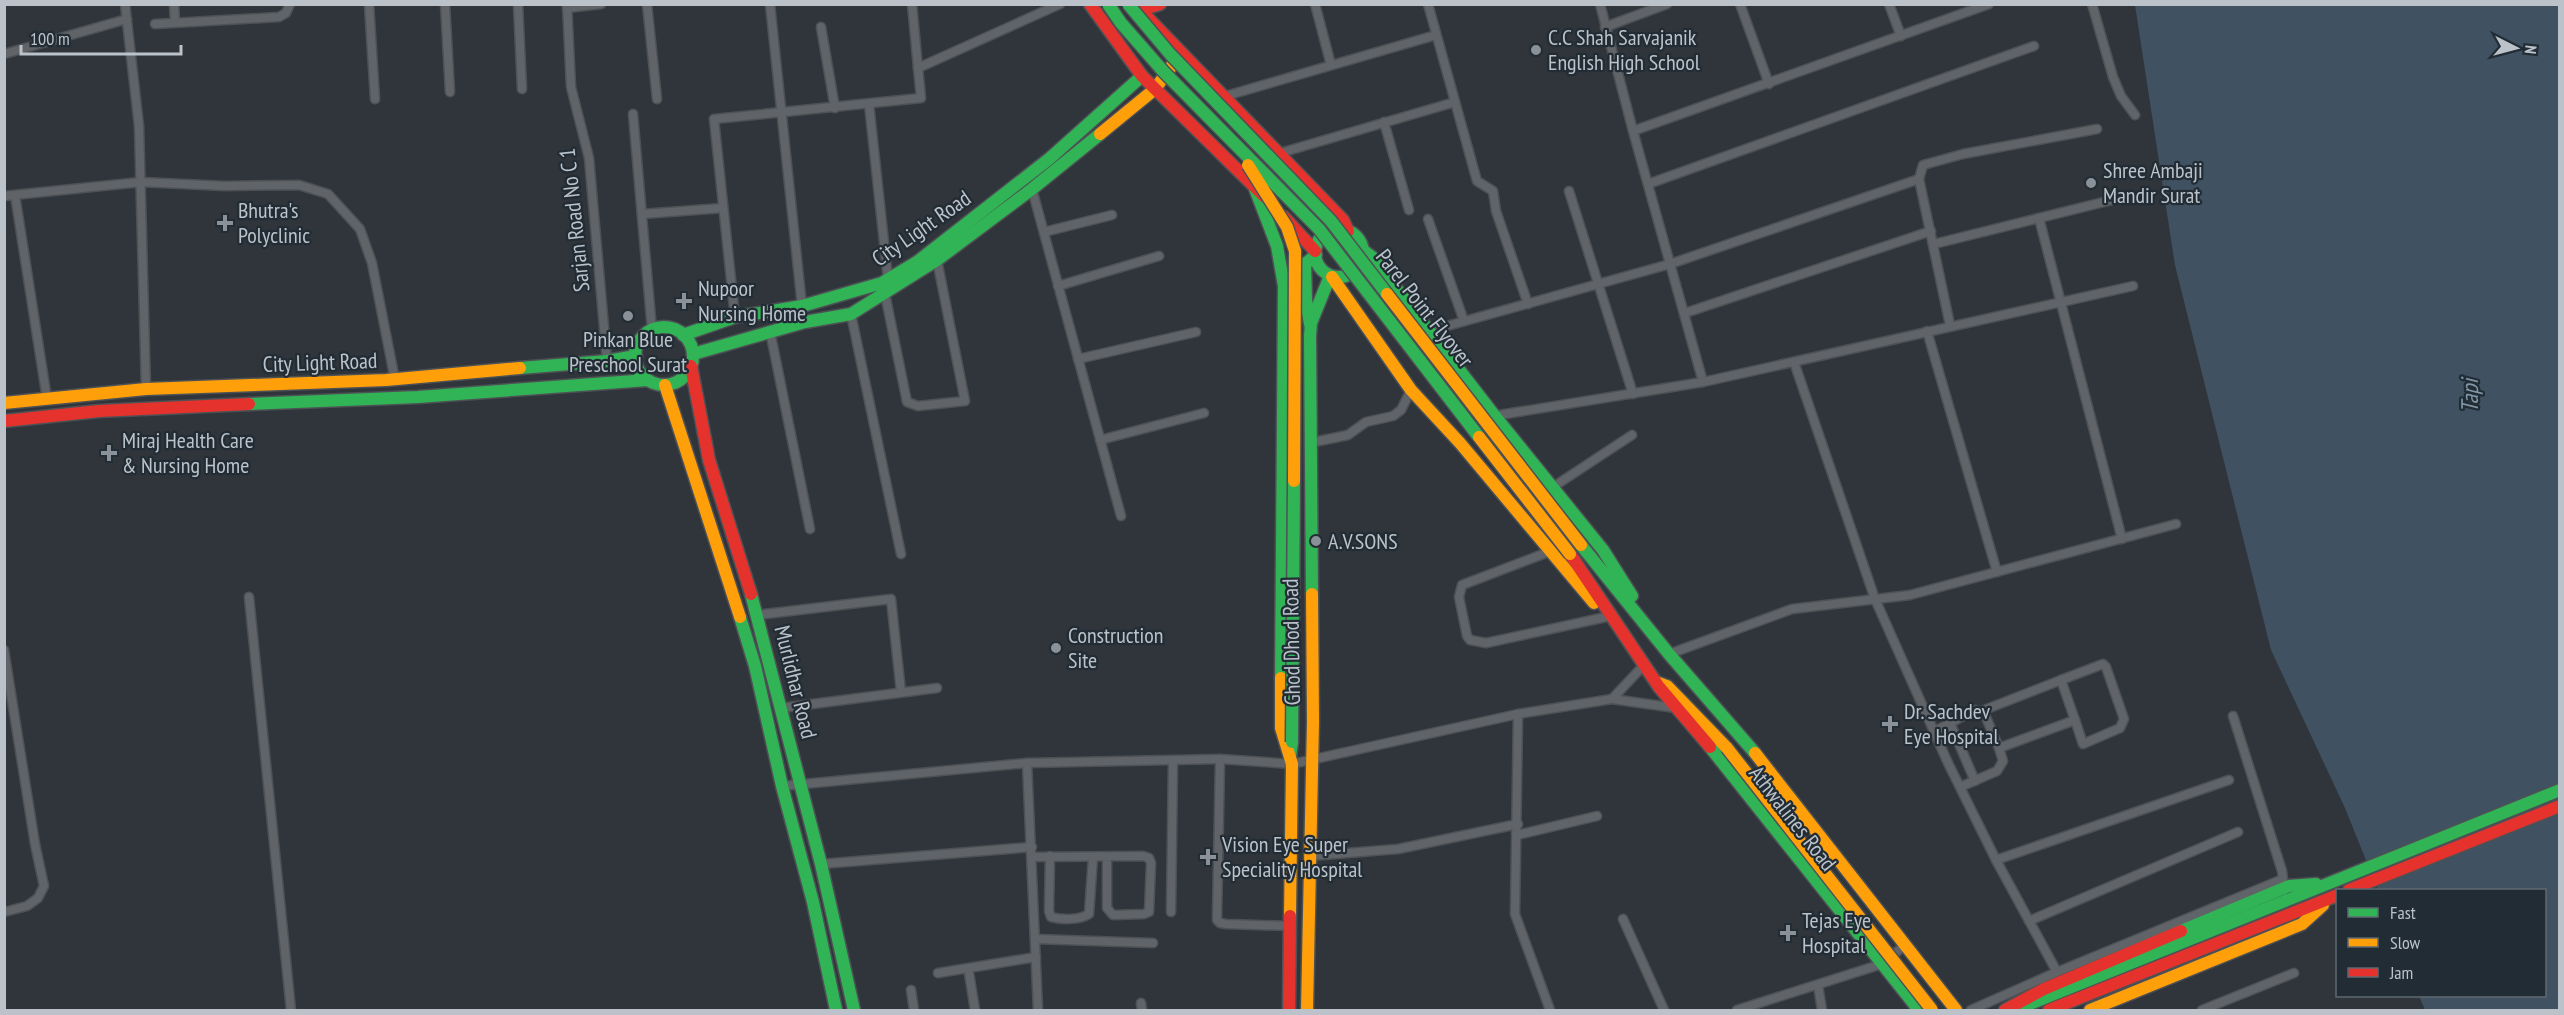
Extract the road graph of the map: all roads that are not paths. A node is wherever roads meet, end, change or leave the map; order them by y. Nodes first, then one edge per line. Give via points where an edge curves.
1 (125, 4) edge
2 (174, 4) edge
3 (290, 4) edge
4 (369, 4) edge
5 (445, 4) edge
6 (518, 4) edge
7 (600, 4) edge
8 (647, 4) edge
9 (770, 4) edge
10 (912, 4) edge
11 (1060, 4) edge
12 (1090, 4) edge
13 (1108, 4) edge
14 (1128, 4) edge
15 (1160, 4) edge
16 (1315, 4) edge
17 (1428, 4) edge
18 (1600, 4) edge
19 (1667, 4) edge
20 (1740, 4) edge
21 (1889, 4) edge
22 (1989, 4) edge
23 (2092, 4) edge
24 (567, 6) edge
25 (1138, 7) edge
26 (127, 19) junction
27 (175, 22) junction
28 (155, 24) dead end
29 (821, 27) dead end
30 (1605, 27) junction
31 (1436, 35) junction
32 (1901, 36) junction
33 (2034, 46) dead end
34 (1181, 53) junction
35 (4, 54) edge
36 (1331, 64) junction
37 (918, 68) junction
38 (1143, 75) junction
39 (1769, 84) junction
40 (522, 89) dead end
41 (1155, 89) junction
42 (450, 92) dead end
43 (1222, 97) junction
44 (375, 99) dead end
45 (657, 99) dead end
46 (1455, 102) junction
47 (869, 104) junction
48 (835, 108) junction
49 (633, 114) dead end
50 (782, 114) junction
51 (2135, 115) dead end
52 (1384, 122) junction
53 (2097, 129) dead end
54 (1633, 130) junction
55 (1270, 143) junction
56 (1236, 144) junction
57 (1280, 153) junction
58 (1919, 179) junction
59 (141, 182) junction
60 (1648, 184) junction
61 (1254, 186) junction
62 (1032, 189) junction
63 (1569, 190) dead end
64 (15, 195) junction
65 (4, 196) edge
66 (2124, 197) dead end
67 (723, 208) junction
68 (1409, 210) dead end
69 (642, 214) junction
70 (1112, 215) dead end
71 (2039, 218) junction
72 (1428, 219) dead end
73 (1348, 231) junction
74 (1931, 231) junction
75 (1044, 232) junction
76 (1934, 244) junction
77 (1364, 250) junction
78 (1315, 253) junction
79 (1159, 256) dead end
80 (937, 260) junction
81 (1670, 264) junction
82 (1331, 276) junction
83 (1058, 285) junction
84 (1599, 285) junction
85 (885, 286) junction
86 (2133, 286) dead end
87 (2061, 303) junction
88 (1528, 304) junction
89 (801, 306) junction
90 (1685, 313) junction
91 (851, 314) junction
92 (735, 317) junction
93 (1464, 321) junction
94 (1950, 325) junction
95 (1311, 328) junction
96 (652, 330) junction
97 (770, 331) junction
98 (1429, 331) junction
99 (1927, 331) junction
100 (1196, 332) dead end
101 (683, 335) junction
102 (636, 356) junction
103 (1078, 359) junction
104 (692, 360) junction
105 (607, 361) junction
106 (1794, 362) junction
107 (395, 380) junction
108 (648, 380) junction
109 (1703, 382) junction
110 (665, 385) junction
111 (146, 389) junction
112 (1411, 390) junction
113 (1633, 394) junction
114 (47, 399) junction
115 (4, 403) edge
116 (1204, 413) dead end
117 (1494, 416) junction
118 (4, 420) edge
119 (1632, 435) dead end
120 (1100, 440) junction
121 (1309, 443) junction
122 (1460, 443) junction
123 (1553, 487) junction
124 (1121, 516) dead end
125 (2176, 524) dead end
126 (810, 530) dead end
127 (2122, 539) junction
128 (1551, 551) junction
129 (901, 554) dead end
130 (1997, 572) junction
131 (249, 597) dead end
132 (1875, 599) junction
133 (757, 615) junction
134 (1606, 617) junction
135 (1640, 618) junction
136 (4, 650) edge
137 (1635, 650) junction
138 (1670, 654) junction
139 (1644, 665) junction
140 (2061, 680) junction
141 (1656, 682) junction
142 (937, 688) dead end
143 (901, 692) junction
144 (1611, 699) junction
145 (781, 708) junction
146 (1676, 709) junction
147 (1979, 712) junction
148 (1518, 714) junction
149 (2233, 716) dead end
150 (2075, 720) junction
151 (1950, 723) junction
152 (1933, 732) junction
153 (1999, 748) junction
154 (1220, 759) junction
155 (1311, 759) junction
156 (1291, 760) junction
157 (1173, 761) junction
158 (1027, 763) junction
159 (2229, 780) dead end
160 (1975, 781) junction
161 (800, 784) junction
162 (782, 786) junction
163 (1960, 787) junction
164 (2559, 790) edge
165 (2559, 806) edge
166 (1597, 816) dead end
167 (1518, 824) junction
168 (2238, 832) dead end
169 (1517, 835) junction
170 (1032, 847) junction
171 (1050, 856) junction
172 (1107, 856) junction
173 (1310, 856) junction
174 (1032, 857) junction
175 (1093, 857) junction
176 (1996, 860) junction
177 (821, 864) junction
178 (2329, 883) junction
179 (2354, 889) edge
180 (2334, 897) edge
181 (4, 912) edge
182 (1171, 912) dead end
183 (1623, 919) dead end
184 (2029, 921) junction
185 (1291, 926) junction
186 (1035, 939) junction
187 (1153, 943) dead end
188 (1905, 945) junction
189 (1036, 957) junction
190 (1882, 964) junction
191 (2057, 972) junction
192 (938, 973) dead end
193 (969, 973) dead end
194 (2294, 973) dead end
195 (1818, 985) junction
196 (1937, 986) junction
197 (911, 990) dead end
198 (291, 1011) edge
199 (836, 1011) edge
200 (854, 1011) edge
201 (914, 1011) edge
202 (975, 1011) edge
203 (1038, 1011) edge
204 (1289, 1011) edge
205 (1306, 1011) edge
206 (1550, 1011) edge
207 (1664, 1011) edge
208 (1737, 1011) edge
209 (1822, 1011) edge
210 (1918, 1011) edge
211 (1932, 1011) edge
212 (1956, 1011) edge
213 (1965, 1011) edge
214 (1971, 1011) edge
215 (2005, 1011) edge
216 (2015, 1011) edge
217 (2049, 1011) edge
218 (2090, 1011) edge
219 (2202, 1011) edge

1 - 26 street
2 - 27 street
3 - 27 street via 286,13 279,16
4 - 44 street
5 - 42 street
6 - 40 street
7 - 24 street
8 - 45 street
9 - 50 street
10 - 37 street
11 - 37 street
12 - 38 main road
13 - 56 main road, Parel Point Flyover, bridge via 1120,23
14 - 135 main road, Parel Point Flyover, bridge via 1170,54 1331,222
15 - 25 main road
16 - 36 street
17 - 31 street
18 - 30 street
19 - 30 street
20 - 39 street
21 - 32 street
22 - 32 street
23 - 51 street via 2113,77
24 - 105 street, Sarjan Road No C 1 via 571,87 589,158
25 - 34 main road
26 - 35 street
26 - 59 street via 140,126
27 - 28 street
29 - 48 street
30 - 54 street
31 - 36 street
31 - 46 street
32 - 39 street
33 - 60 street
34 - 41 main road
34 - 43 main road
36 - 43 street
37 - 47 street via 921,98
38 - 41 main road
38 - 85 main road, City Light Road via 1048,159
39 - 54 street
41 - 61 main road
41 - 62 main road
43 - 55 main road
46 - 52 street
46 - 88 street via 1477,181 1493,191 1496,211
47 - 48 street
47 - 85 street
48 - 50 street
49 - 69 street
50 - 67 street via 714,119
50 - 89 street
52 - 57 street
52 - 68 street
53 - 58 street via 1923,165
54 - 60 street
55 - 57 main road
55 - 61 main road
56 - 137 main road, Parel Point Flyover, bridge via 1319,229 1570,554
56 - 156 main road, bridge via 1287,227 1295,250
57 - 73 main road via 1343,220
58 - 74 street
58 - 81 street
59 - 64 street
59 - 107 street via 299,185 328,194 360,229
59 - 111 street
60 - 81 street
61 - 78 main road
61 - 156 main road, Ghod Dhod Road via 1277,246 1284,286 1281,728
62 - 75 street
62 - 80 main road
63 - 84 street
64 - 65 street
64 - 114 street
66 - 71 street
67 - 69 street
67 - 92 street
69 - 96 street
70 - 75 street
71 - 76 street
71 - 87 street
72 - 93 street
73 - 77 main road via 1357,237
73 - 78 main road via 1328,232 1317,243
74 - 76 street
74 - 90 street
75 - 83 street
76 - 94 street
77 - 82 main road via 1355,272
77 - 98 main road
78 - 82 main road via 1319,267
78 - 95 main road via 1305,264
79 - 83 street
80 - 85 main road
80 - 85 street via 964,401 918,406 907,402
81 - 84 street
81 - 90 street
82 - 95 main road, Ghod Dhod Road
82 - 112 main road
83 - 103 street
84 - 88 street
84 - 113 street
85 - 89 main road, City Light Road
85 - 91 main road
86 - 87 street
87 - 94 street
87 - 127 street
88 - 93 street
89 - 92 main road, City Light Road
90 - 109 street
91 - 97 main road
91 - 129 street
92 - 101 main road, City Light Road
93 - 98 street
94 - 99 street
95 - 121 main road, Ghod Dhod Road
96 - 101 main road, City Light Road via 669,328
96 - 102 main road via 640,340
97 - 104 main road
97 - 126 street
98 - 117 main road
99 - 106 street
99 - 130 street
100 - 103 street
101 - 104 main road via 688,340
102 - 105 main road, City Light Road
102 - 108 main road via 639,370
103 - 120 street
104 - 110 main road via 681,380
104 - 133 main road, Murlidhar Road via 709,460
105 - 107 main road, City Light Road
106 - 109 street
106 - 132 street
107 - 111 main road, City Light Road
108 - 110 main road
108 - 118 main road via 388,399 143,407
109 - 113 street
110 - 162 main road, Murlidhar Road via 755,666
111 - 114 main road, City Light Road
112 - 121 street via 1401,410 1393,416 1361,424 1348,435
112 - 122 main road
113 - 117 street
114 - 115 main road, City Light Road
116 - 120 street
117 - 122 street
117 - 123 main road
119 - 123 street
120 - 124 street
121 - 155 main road, Ghod Dhod Road
122 - 128 main road
123 - 135 main road via 1603,550 1638,605
125 - 127 street
127 - 130 street
128 - 134 main road
128 - 134 street via 1462,585 1459,597 1470,640 1486,643
130 - 132 street via 1910,595
131 - 198 street
132 - 138 street via 1792,609
132 - 152 street
133 - 143 street via 891,599
133 - 145 main road, Murlidhar Road
134 - 137 main road
135 - 138 main road, Parel Point Flyover
136 - 181 street via 44,886 38,898 27,906
137 - 139 main road, Athwalines Road
138 - 188 main road, Athwalines Road via 1741,735
139 - 141 main road, Athwalines Road
139 - 144 street
140 - 147 street
140 - 150 street
140 - 150 street via 2103,664 2124,719 2120,728 2083,744
141 - 146 main road, Athwalines Road
141 - 211 main road, bridge via 1666,686 1727,748
142 - 143 street
143 - 145 street
144 - 146 street
144 - 148 street
145 - 161 main road, Murlidhar Road
146 - 190 main road, Athwalines Road
147 - 151 street via 1969,712
147 - 153 street
148 - 155 street
148 - 167 street
149 - 191 street via 2283,879
150 - 153 street
151 - 152 street
151 - 160 street
152 - 163 street
153 - 160 street via 2002,767
154 - 156 street
154 - 157 street
154 - 185 street via 1217,920 1226,924
155 - 156 street
155 - 173 main road, Ghod Dhod Road
156 - 185 main road
157 - 158 street
157 - 182 street
158 - 161 street
158 - 170 street
159 - 176 street
160 - 163 street
161 - 162 street
161 - 177 main road, Murlidhar Road
162 - 199 main road, Murlidhar Road via 813,902
163 - 176 street
164 - 178 main road
165 - 179 main road
166 - 169 street
167 - 169 street
167 - 173 street via 1398,849
168 - 184 street
169 - 206 street via 1515,914
170 - 174 street
170 - 177 street
171 - 174 street
171 - 175 street
171 - 175 street via 1049,911 1056,919 1084,918 1089,914
172 - 172 street via 1109,912 1149,912 1149,858
172 - 175 street
173 - 205 main road, Ghod Dhod Road
174 - 186 street
176 - 184 street
177 - 200 main road, Murlidhar Road
178 - 215 main road via 2289,886 2044,989
178 - 216 main road
180 - 217 main road
180 - 218 main road via 2302,924
183 - 207 street
184 - 191 street
185 - 204 main road
186 - 187 street
186 - 189 street
188 - 190 street
188 - 196 main road, Athwalines Road
189 - 192 street
189 - 203 street
190 - 195 street
190 - 210 main road, Athwalines Road
191 - 214 street
193 - 202 street
194 - 219 street
195 - 208 street
195 - 209 street
196 - 212 main road, Athwalines Road
196 - 213 main road
197 - 201 street

